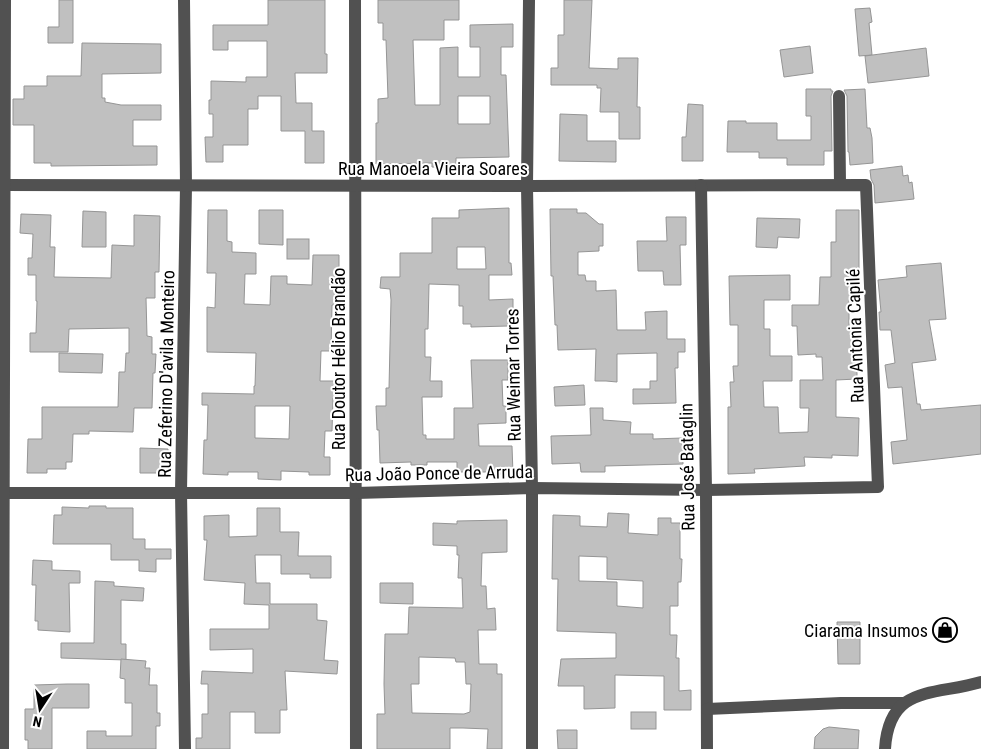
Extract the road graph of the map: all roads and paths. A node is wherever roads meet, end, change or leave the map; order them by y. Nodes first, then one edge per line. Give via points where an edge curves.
1 (5, 0) edge
2 (184, 0) edge
3 (355, 0) edge
4 (529, 0) edge
5 (839, 96) dead end
6 (840, 184) junction
7 (3, 185) edge
8 (356, 185) junction
9 (700, 185) junction
10 (866, 185) joint
11 (186, 186) junction
12 (527, 186) junction
13 (878, 487) joint
14 (532, 488) junction
15 (706, 490) junction
16 (182, 492) junction
17 (2, 493) edge
18 (356, 493) junction
19 (981, 682) edge
20 (904, 703) junction
21 (707, 709) junction
22 (3, 749) edge
23 (185, 749) edge
24 (356, 749) edge
25 (532, 749) edge
26 (707, 749) edge
27 (885, 749) edge

1 - 7 street
2 - 11 street, Rua Zeferino D'avila Monteiro
3 - 8 street, Rua Doutor Hélio Brandão
4 - 12 street, Rua Weimar Torres
5 - 6 street
6 - 9 street, Rua Manoela Vieira Soares
6 - 10 street, Rua Manoela Vieira Soares
7 - 11 street, Rua Manoela Vieira Soares
7 - 17 street
8 - 11 street, Rua Manoela Vieira Soares
8 - 12 street, Rua Manoela Vieira Soares
8 - 18 street, Rua Doutor Hélio Brandão
9 - 12 street, Rua Manoela Vieira Soares
9 - 15 street, Rua José Bataglin
10 - 13 street, Rua Antonia Capilé
11 - 16 street, Rua Zeferino D'avila Monteiro
12 - 14 street, Rua Weimar Torres
13 - 15 street, Rua João Ponce de Arruda
14 - 15 street, Rua João Ponce de Arruda
14 - 18 street, Rua João Ponce de Arruda
14 - 25 street, Rua Weimar Torres
15 - 21 street, Rua José Bataglin
16 - 17 street, Rua João Ponce de Arruda
16 - 18 street, Rua João Ponce de Arruda
16 - 23 street, Rua Zeferino D'avila Monteiro
17 - 22 street
18 - 24 street, Rua Doutor Hélio Brandão
19 - 20 street via 921,694
20 - 21 street
20 - 27 street via 893,717 886,734
21 - 26 street, Rua José Bataglin

